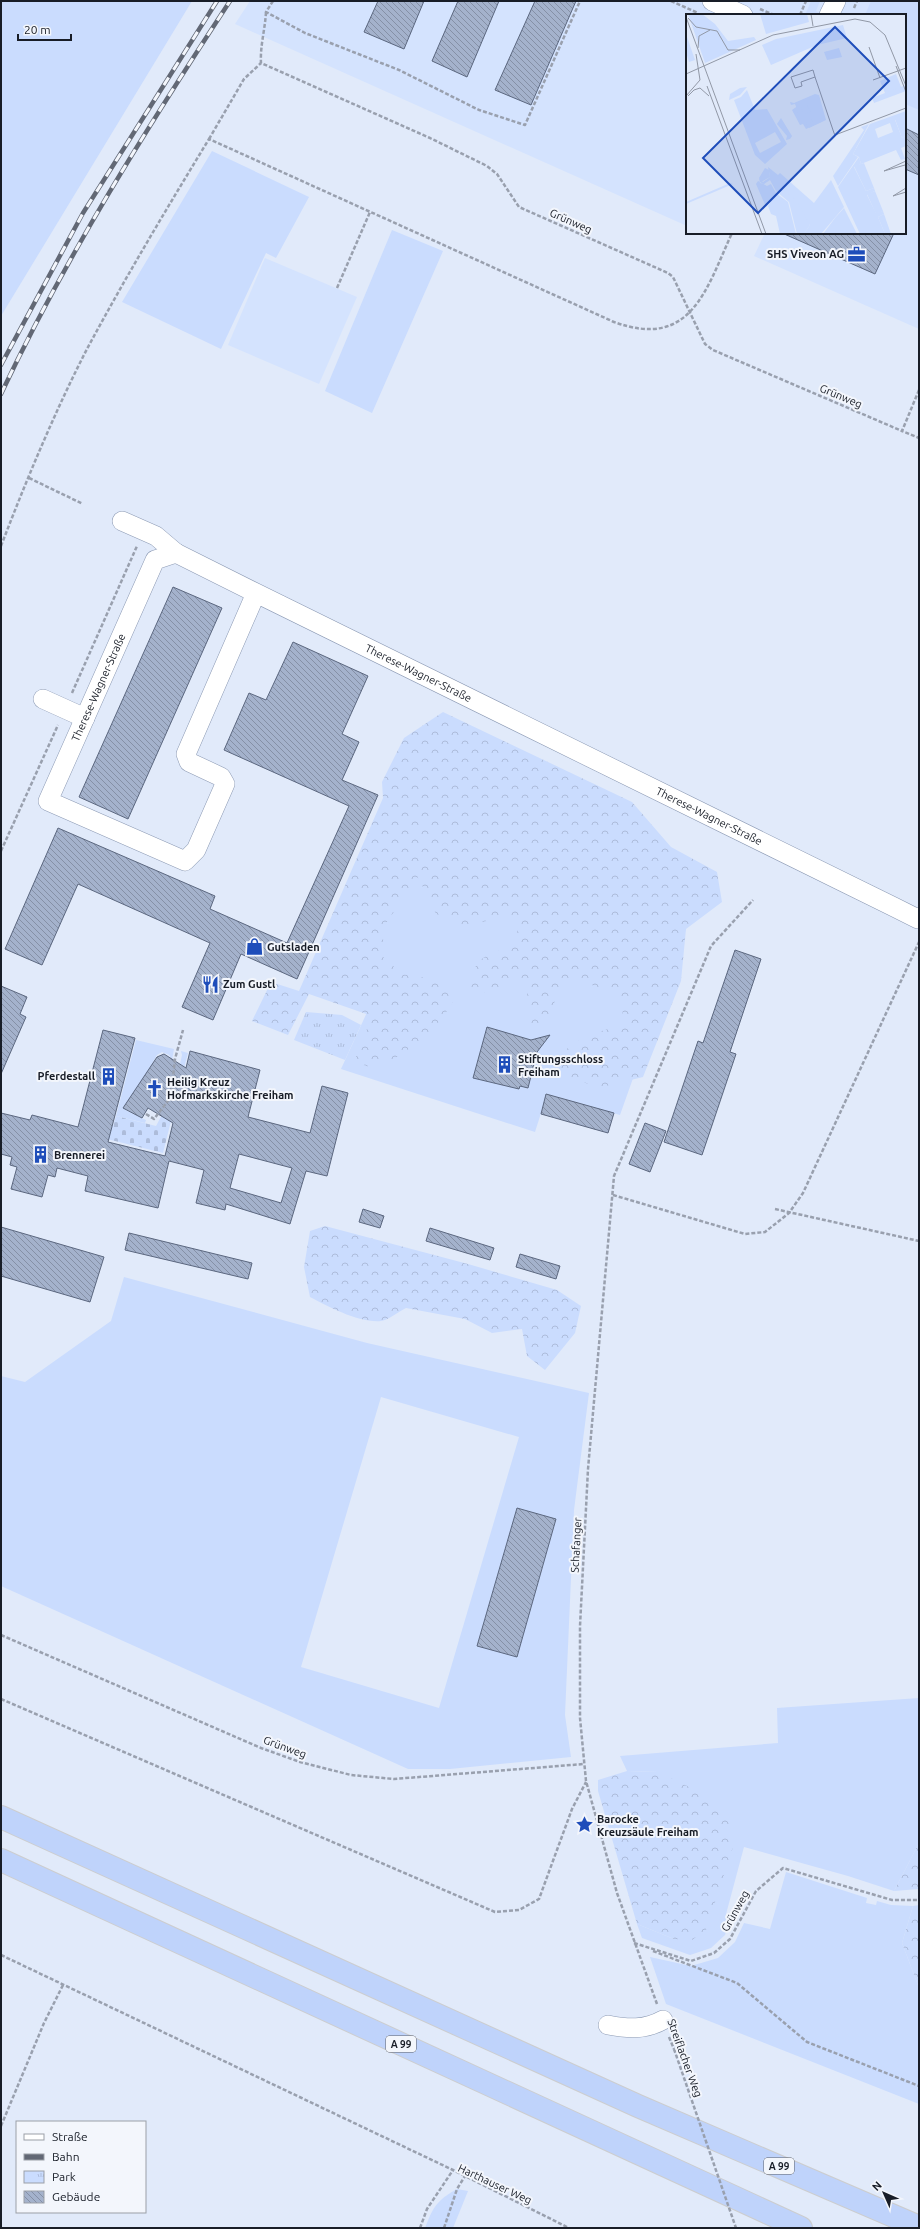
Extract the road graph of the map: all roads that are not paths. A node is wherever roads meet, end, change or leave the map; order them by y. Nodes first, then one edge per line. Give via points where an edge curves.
1 (712, 1) edge
2 (836, 1) edge
3 (741, 14) edge
4 (830, 14) edge
5 (122, 521) dead end
6 (176, 553) junction
7 (256, 593) junction
8 (43, 699) dead end
9 (85, 718) junction
10 (919, 918) edge
11 (1, 1817) edge
12 (1, 1860) edge
13 (663, 2020) road end
14 (608, 2026) dead end
15 (919, 2227) edge
16 (801, 2228) edge

1 - 3 street
2 - 4 street
5 - 6 street via 156,536
6 - 7 street, Therese-Wagner-Straße
6 - 9 street, Therese-Wagner-Straße via 155,560
7 - 9 street, Therese-Wagner-Straße via 186,754 189,762 221,777 224,784 196,850 185,862 48,801
7 - 10 street, Therese-Wagner-Straße
8 - 9 street
11 - 15 highway, A 99 via 638,2106
12 - 16 highway, A 99
13 - 14 street via 652,2026 628,2029

